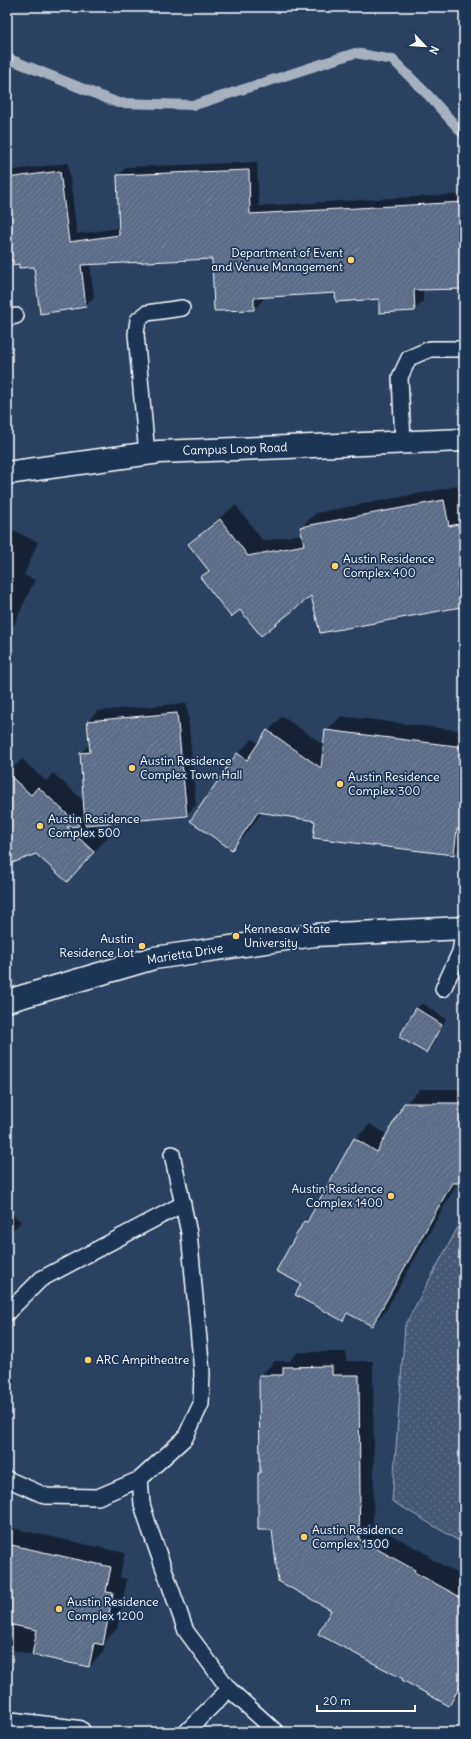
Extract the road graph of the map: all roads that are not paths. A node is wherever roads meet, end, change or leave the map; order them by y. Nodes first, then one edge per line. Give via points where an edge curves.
1 (182, 308) dead end
2 (464, 349) edge
3 (464, 440) edge
4 (403, 442) junction
5 (147, 454) junction
6 (7, 473) edge
7 (464, 928) edge
8 (442, 989) dead end
9 (7, 1001) edge
10 (172, 1154) dead end
11 (183, 1204) junction
12 (7, 1313) edge
13 (7, 1479) edge
14 (140, 1479) junction
15 (229, 1689) junction
16 (7, 1723) edge
17 (79, 1732) edge
18 (186, 1732) edge
19 (276, 1732) edge

1 - 5 lane via 147,313 138,320 136,334
2 - 4 lane via 430,349 409,358 400,377
3 - 4 street, Campus Loop Road
4 - 5 street, Campus Loop Road
5 - 6 street, Campus Loop Road
7 - 8 lane via 460,952
7 - 9 street, Marietta Drive via 315,935 154,958
10 - 11 lane
11 - 12 lane via 41,1279
11 - 14 lane via 189,1233 202,1372 201,1404 185,1438
13 - 14 lane via 46,1496 98,1497
14 - 15 lane via 142,1504 186,1631
15 - 18 lane
15 - 19 lane
16 - 17 street

